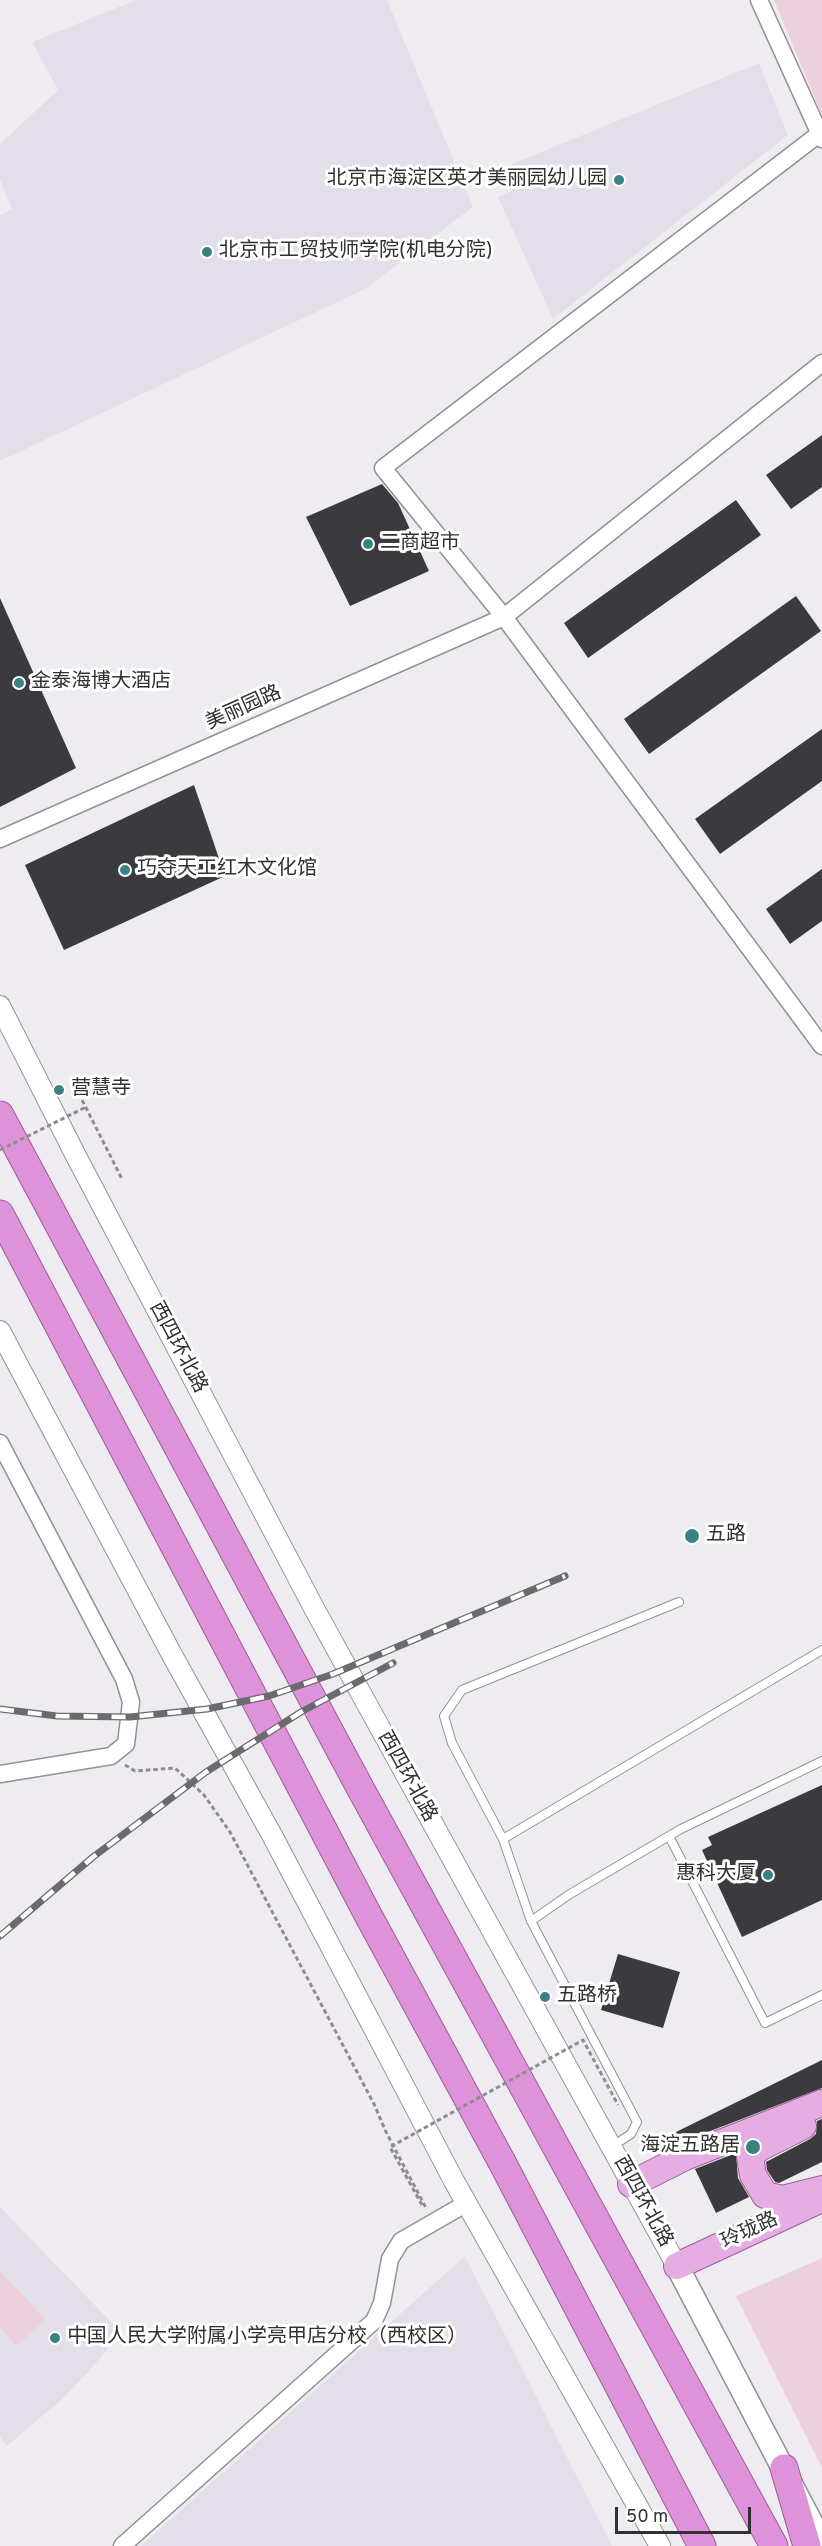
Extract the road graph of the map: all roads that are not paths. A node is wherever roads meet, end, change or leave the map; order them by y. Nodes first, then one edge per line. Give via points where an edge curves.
1 (759, 0) edge
2 (820, 137) edge
3 (822, 363) edge
4 (504, 617) junction
5 (0, 839) edge
6 (0, 1006) edge
7 (822, 1046) edge
8 (0, 1115) edge
9 (0, 1214) edge
10 (0, 1331) edge
11 (0, 1443) edge
12 (679, 1602) dead end
13 (822, 1650) edge
14 (822, 1761) edge
15 (0, 1774) edge
16 (669, 1836) junction
17 (503, 1839) junction
18 (531, 1921) junction
19 (822, 1995) edge
20 (822, 2103) edge
21 (822, 2116) edge
22 (611, 2147) junction
23 (630, 2184) junction
24 (822, 2189) edge
25 (822, 2199) edge
26 (467, 2203) junction
27 (677, 2266) junction
28 (784, 2468) junction
29 (822, 2542) edge
30 (122, 2546) edge
31 (660, 2546) edge
32 (702, 2546) edge
33 (774, 2546) edge
34 (807, 2546) edge

1 - 2 street
2 - 4 street via 383,468
3 - 4 street, 美丽园路
4 - 5 street, 美丽园路
4 - 7 street
6 - 22 street, 西四环北路 via 320,1620
8 - 33 highway via 358,1784
9 - 32 highway
10 - 26 street
11 - 15 street via 124,1679 131,1702 126,1744 111,1756
12 - 17 lane via 462,1690 444,1716 452,1743
13 - 17 lane
14 - 16 lane
16 - 18 lane via 570,1893
16 - 19 lane via 765,2023
17 - 18 lane
18 - 22 lane via 637,2122 631,2134
20 - 23 main road via 685,2157
21 - 24 main road via 759,2148 750,2157 753,2175 765,2195 782,2199
22 - 23 street, 西四环北路
23 - 27 street, 西四环北路
25 - 27 main road, 玲珑路
26 - 30 street via 401,2241 390,2259 382,2303 374,2321
26 - 31 street
27 - 28 main road, 西四环北路
28 - 29 main road, 西四环北路
28 - 34 highway

